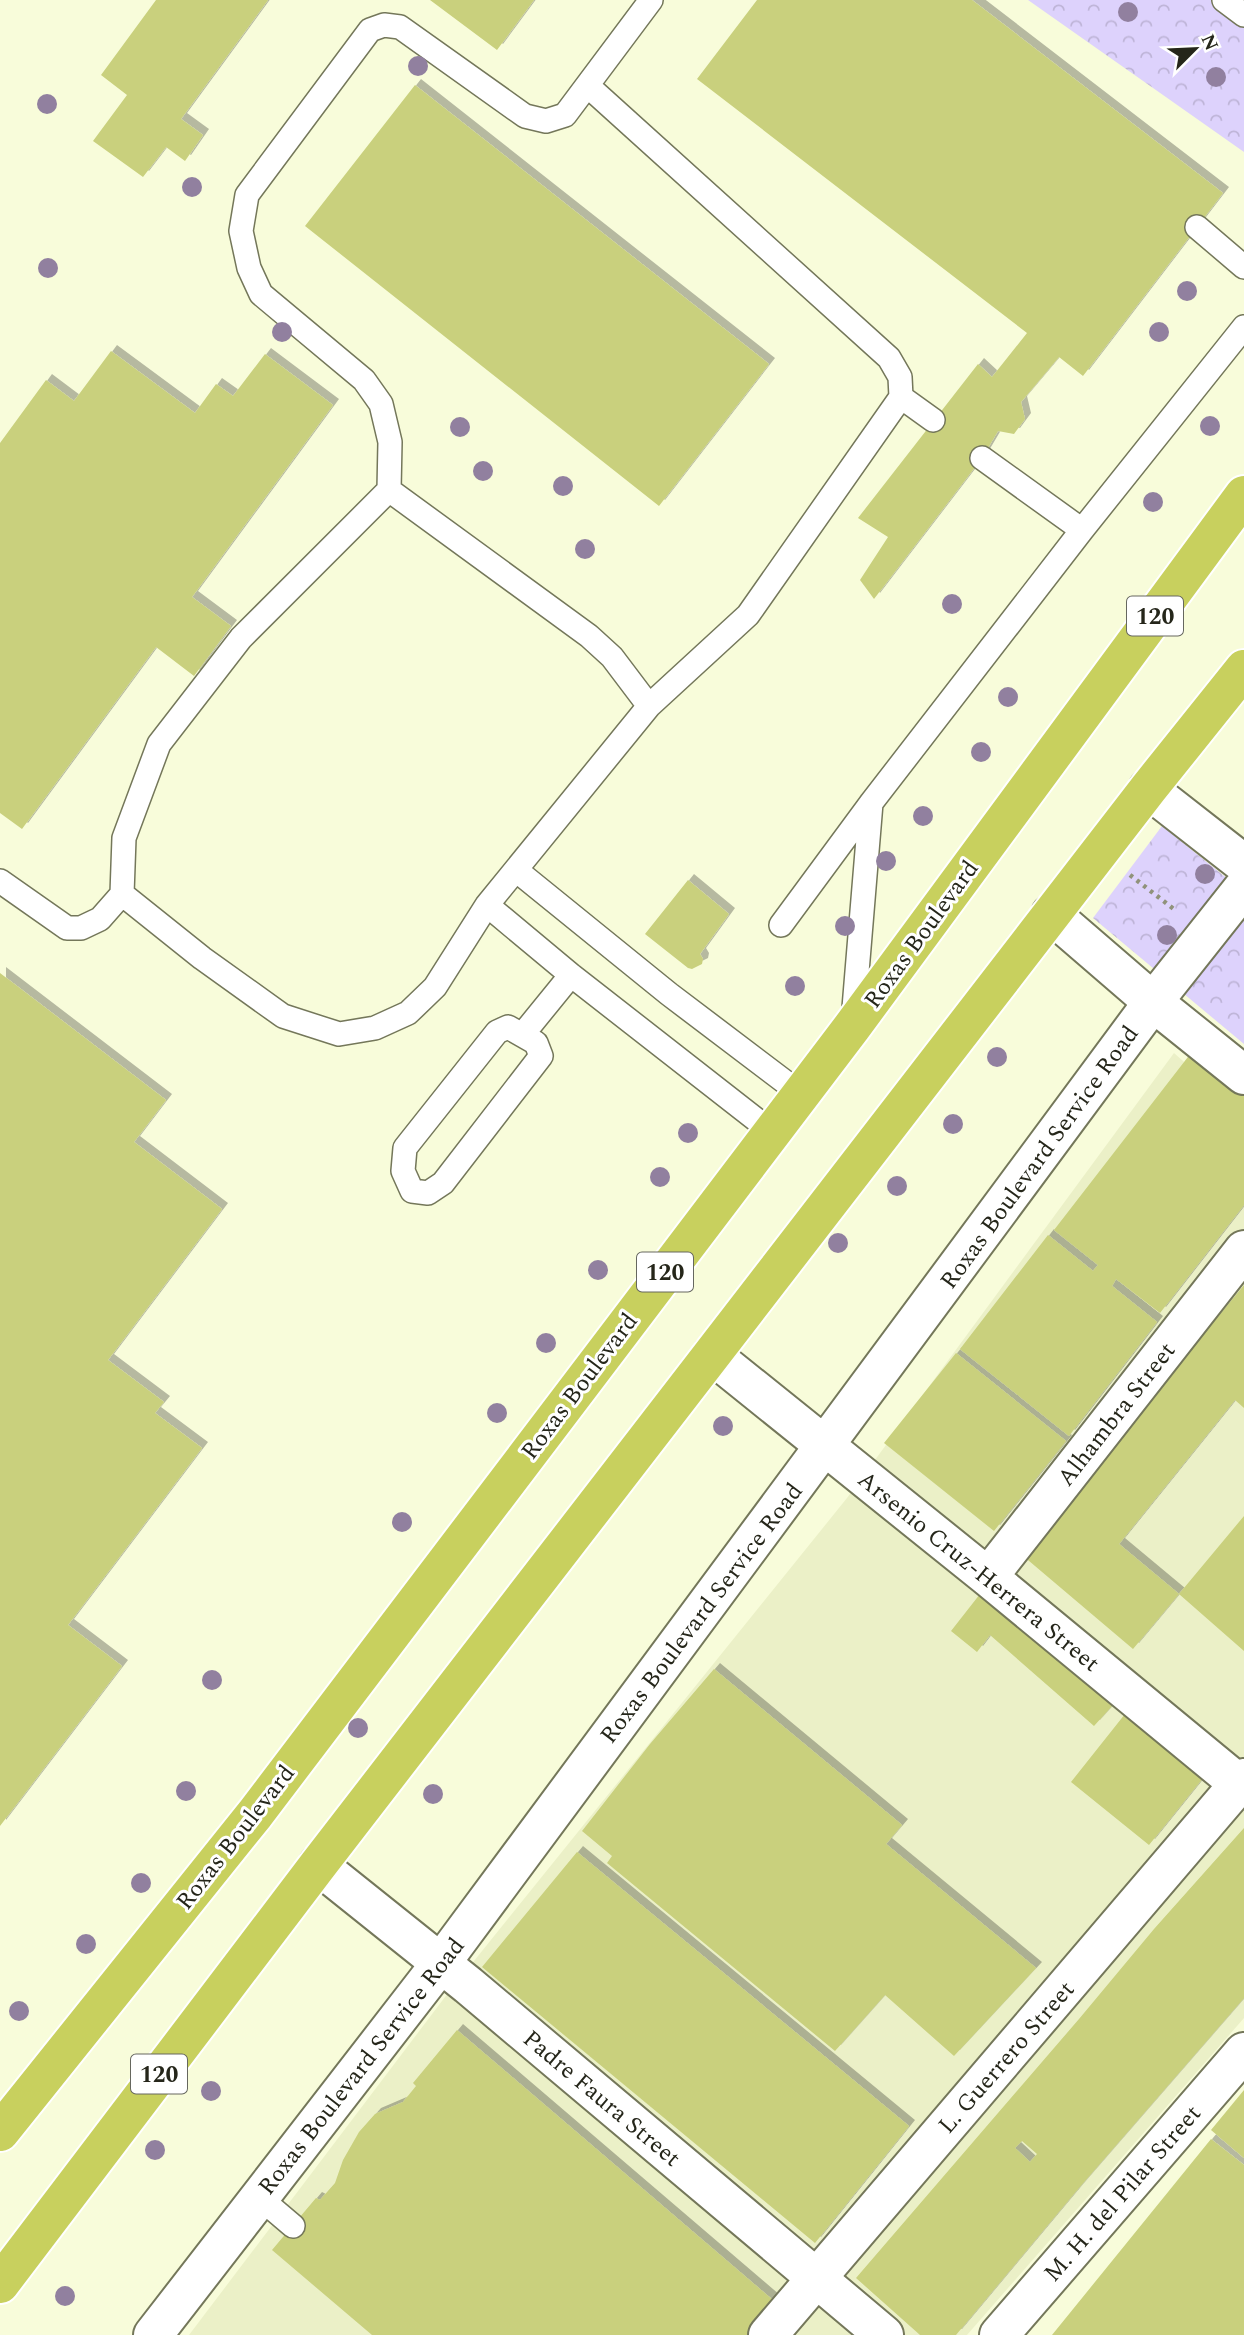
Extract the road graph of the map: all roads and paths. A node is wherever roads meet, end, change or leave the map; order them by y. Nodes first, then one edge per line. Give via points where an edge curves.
1 (651, 0) edge
2 (1224, 0) edge
3 (1244, 15) edge
4 (588, 86) junction
5 (1197, 227) dead end
6 (1244, 267) edge
7 (1244, 327) edge
8 (901, 397) junction
9 (933, 420) dead end
10 (982, 458) dead end
11 (389, 490) junction
12 (1242, 499) edge
13 (1082, 530) junction
14 (1244, 669) edge
15 (649, 706) junction
16 (1148, 789) junction
17 (871, 803) junction
18 (1100, 851) junction
19 (1244, 864) edge
20 (516, 870) junction
21 (0, 881) edge
22 (1244, 887) edge
23 (122, 894) junction
24 (487, 905) junction
25 (1051, 914) junction
26 (781, 925) dead end
27 (1206, 935) junction
28 (570, 975) junction
29 (1153, 1002) junction
30 (852, 1027) junction
31 (523, 1034) junction
32 (1244, 1075) edge
33 (801, 1094) junction
34 (772, 1132) junction
35 (1244, 1251) edge
36 (712, 1355) junction
37 (825, 1446) junction
38 (988, 1577) junction
39 (1242, 1783) edge
40 (318, 1865) junction
41 (441, 1963) junction
42 (1244, 2052) edge
43 (0, 2132) edge
44 (260, 2198) junction
45 (293, 2226) dead end
46 (817, 2278) junction
47 (0, 2284) edge
48 (153, 2335) edge
49 (768, 2335) edge
50 (884, 2335) edge
51 (999, 2335) edge

1 - 4 lane
2 - 3 lane
4 - 8 lane via 889,358 900,377
4 - 11 lane via 565,116 546,121 525,116 400,27 384,25 370,30 247,195 241,231 249,268 261,294 364,380 381,404 390,442
5 - 6 lane
7 - 13 lane
8 - 9 lane
8 - 15 lane via 747,615
10 - 13 lane
11 - 15 lane via 589,636 612,657
11 - 23 lane via 241,638 159,744 124,838
12 - 30 highway, Roxas Boulevard / 120
13 - 17 lane
14 - 16 highway, 120
15 - 20 lane
16 - 18 highway, 120
16 - 19 street
17 - 26 lane
17 - 30 lane
18 - 25 highway, 120
18 - 27 path
20 - 24 lane
20 - 33 lane
21 - 23 lane via 67,928 81,928 100,919
22 - 27 street, Roxas Boulevard Service Road
23 - 24 lane via 283,1016 339,1034 375,1028 408,1013 435,987
24 - 28 lane
25 - 29 street
25 - 36 highway, 120
27 - 29 street, Roxas Boulevard Service Road
28 - 31 lane
28 - 34 lane
29 - 32 street
29 - 37 street, Roxas Boulevard Service Road
30 - 33 highway, Roxas Boulevard / 120
31 - 31 lane via 508,1027 497,1032 405,1148 403,1171 412,1191 428,1193 443,1184 541,1056 536,1043
33 - 34 highway, Roxas Boulevard / 120
34 - 43 highway, Roxas Boulevard / 120 via 255,1814
35 - 38 street, Alhambra Street
36 - 37 street, Arsenio Cruz-Herrera Street
36 - 40 highway, 120
37 - 38 street, Arsenio Cruz-Herrera Street
37 - 41 street, Roxas Boulevard Service Road
38 - 39 street, Arsenio Cruz-Herrera Street
39 - 46 street, L. Guerrero Street
40 - 41 street, Padre Faura Street
40 - 47 highway, 120
41 - 44 street, Roxas Boulevard Service Road
41 - 46 street, Padre Faura Street
42 - 51 street, M. H. del Pilar Street
44 - 45 lane
44 - 48 street, Roxas Boulevard Service Road
46 - 49 street, L. Guerrero Street
46 - 50 street, Padre Faura Street

